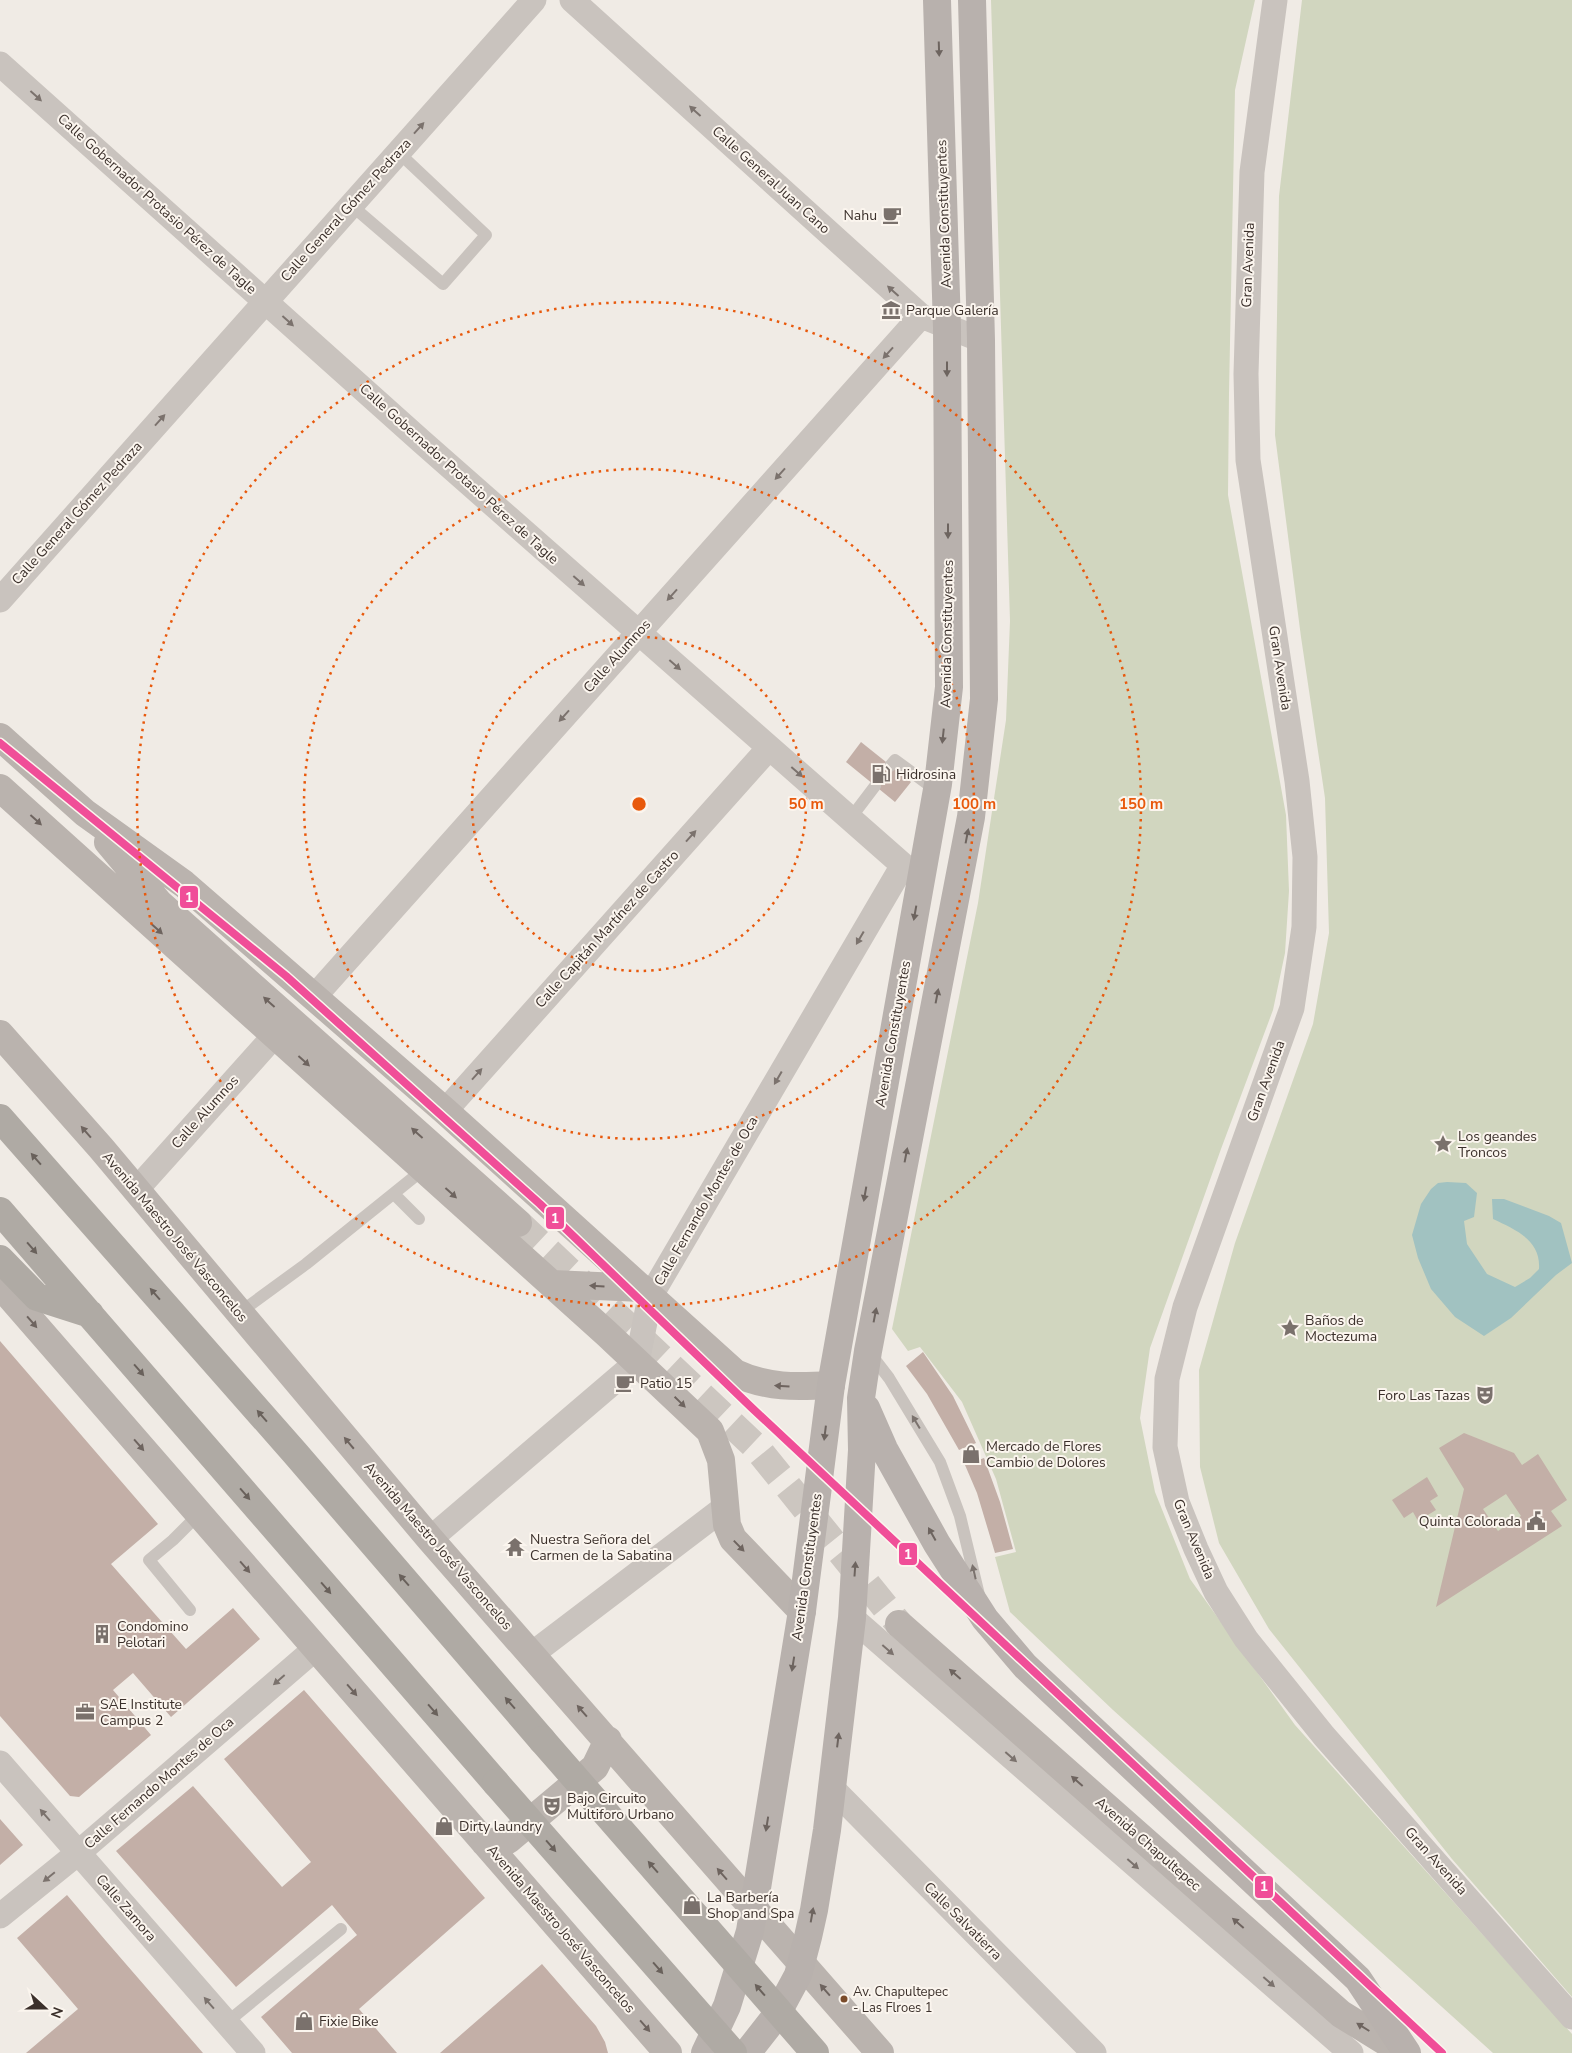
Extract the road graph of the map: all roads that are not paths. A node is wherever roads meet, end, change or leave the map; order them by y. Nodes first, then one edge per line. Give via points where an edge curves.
1 (534, 0) edge
2 (572, 0) edge
3 (938, 0) edge
4 (972, 0) edge
5 (1275, 0) edge
6 (0, 64) edge
7 (398, 152) junction
8 (351, 205) junction
9 (265, 301) junction
10 (920, 316) junction
11 (947, 328) junction
12 (981, 340) junction
13 (0, 600) edge
14 (638, 633) junction
15 (0, 737) edge
16 (770, 748) junction
17 (890, 766) dead end
18 (876, 786) dead end
19 (0, 788) edge
20 (937, 792) junction
21 (85, 813) junction
22 (850, 819) junction
23 (912, 873) junction
24 (314, 997) junction
25 (0, 1034) edge
26 (275, 1035) junction
27 (445, 1111) junction
28 (0, 1118) edge
29 (424, 1169) junction
30 (136, 1190) junction
31 (394, 1194) junction
32 (0, 1211) edge
33 (419, 1218) dead end
34 (518, 1223) tunnel mouth
35 (0, 1259) edge
36 (552, 1284) junction
37 (0, 1285) edge
38 (646, 1292) junction
39 (239, 1314) junction
40 (92, 1315) junction
41 (868, 1351) junction
42 (637, 1362) junction
43 (831, 1385) junction
44 (861, 1398) junction
45 (724, 1508) junction
46 (199, 1514) junction
47 (430, 1539) junction
48 (190, 1610) dead end
49 (802, 1611) junction
50 (852, 1618) junction
51 (985, 1619) junction
52 (898, 1624) tunnel mouth
53 (316, 1648) junction
54 (532, 1654) junction
55 (608, 1740) junction
56 (0, 1763) edge
57 (832, 1788) junction
58 (485, 1843) junction
59 (78, 1853) junction
60 (753, 1910) junction
61 (0, 1916) edge
62 (341, 1929) dead end
63 (801, 1963) junction
64 (1572, 2017) edge
65 (226, 2023) junction
66 (252, 2053) edge
67 (668, 2053) edge
68 (705, 2053) edge
69 (733, 2053) edge
70 (747, 2053) edge
71 (814, 2053) edge
72 (880, 2053) edge
73 (1094, 2053) edge
74 (1351, 2053) edge
75 (1406, 2053) edge

7 -> 1 street, Calle General Gómez Pedraza
10 -> 2 street, Calle General Juan Cano
3 -> 11 main road, Avenida Constituyentes
4 - 12 main road
5 - 64 street, Gran Avenida via 1252,172 1246,374 1248,460 1297,781 1305,857 1304,927 1292,1008 1184,1307 1167,1379 1165,1447 1177,1502 1196,1549 1216,1592 1246,1639 1324,1736
6 -> 9 street, Calle Gobernador Protasio Pérez de Tagle
7 - 8 street, Calle General Gómez Pedraza
7 - 8 lane via 486,235 443,284
8 - 9 street, Calle General Gómez Pedraza
13 -> 9 street, Calle General Gómez Pedraza
9 -> 14 street, Calle Gobernador Protasio Pérez de Tagle
10 - 11 street, Calle General Juan Cano
10 -> 14 street, Calle Alumnos
11 - 12 street, Calle General Juan Cano
11 -> 20 main road, Avenida Constituyentes via 949,687
41 -> 12 main road via 971,817 984,699
14 -> 16 street, Calle Gobernador Protasio Pérez de Tagle
14 -> 24 street, Calle Alumnos
15 - 21 street
16 -> 22 street, Calle Gobernador Protasio Pérez de Tagle
27 -> 16 street, Calle Capitán Martínez de Castro
17 - 20 lane via 896,760
18 - 22 lane
19 -> 26 street
20 - 23 main road, Avenida Constituyentes
21 - 24 street via 184,884
34 -> 21 street via 159,903
22 - 23 street, Calle Gobernador Protasio Pérez de Tagle
23 -> 38 street, Calle Fernando Montes de Oca
23 -> 43 main road, Avenida Constituyentes
24 - 27 street
30 -> 25 street, Avenida Maestro José Vasconcelos
26 -> 29 street
26 - 30 street, Calle Alumnos
27 - 38 street
71 -> 28 highway, bridge via 288,1445
29 - 31 lane
29 -> 36 street
30 - 39 street, Avenida Maestro José Vasconcelos
31 - 33 lane
31 - 39 lane
32 -> 40 highway
35 - 40 highway via 37,1297
38 -> 36 street
36 - 42 street
37 -> 46 street, Avenida Maestro José Vasconcelos
38 - 42 street, Calle Fernando Montes de Oca
43 -> 38 street via 771,1385 735,1373
47 -> 39 street, Avenida Maestro José Vasconcelos
40 -> 69 highway, bridge
41 - 44 main road
51 -> 41 lane via 960,1516 940,1462 889,1378
42 -> 45 street via 710,1431 721,1460
42 - 47 street
43 -> 49 main road, Avenida Constituyentes
50 -> 44 main road via 862,1450
51 -> 44 main road via 937,1544 884,1449
45 -> 49 street via 733,1539
45 - 54 street
46 - 48 lane via 149,1560
46 -> 53 street, Avenida Maestro José Vasconcelos
47 - 54 street, Avenida Maestro José Vasconcelos
49 -> 60 main road, Avenida Constituyentes
57 -> 50 main road
50 -> 74 street, Avenida Chapultepec
51 - 75 main road via 1025,1666 1358,1979
75 -> 52 street, Avenida Chapultepec via 1342,2014
53 -> 58 street, Avenida Maestro José Vasconcelos
53 -> 59 street, Calle Fernando Montes de Oca
55 -> 54 street, Avenida Maestro José Vasconcelos
55 - 58 street via 595,1767 508,1840
60 -> 55 street, Avenida Maestro José Vasconcelos
59 -> 56 street, Calle Zamora
63 -> 57 main road via 814,1910
57 - 73 street, Calle Salvatierra
58 -> 67 street, Avenida Maestro José Vasconcelos
59 -> 61 street, Calle Fernando Montes de Oca
65 -> 59 street, Calle Zamora
60 - 63 street, Avenida Maestro José Vasconcelos
60 - 68 main road, Avenida Constituyentes via 750,1931 727,2006
62 - 65 lane
63 - 70 main road via 776,2016
72 -> 63 street, Avenida Maestro José Vasconcelos
65 - 66 street, Calle Zamora

